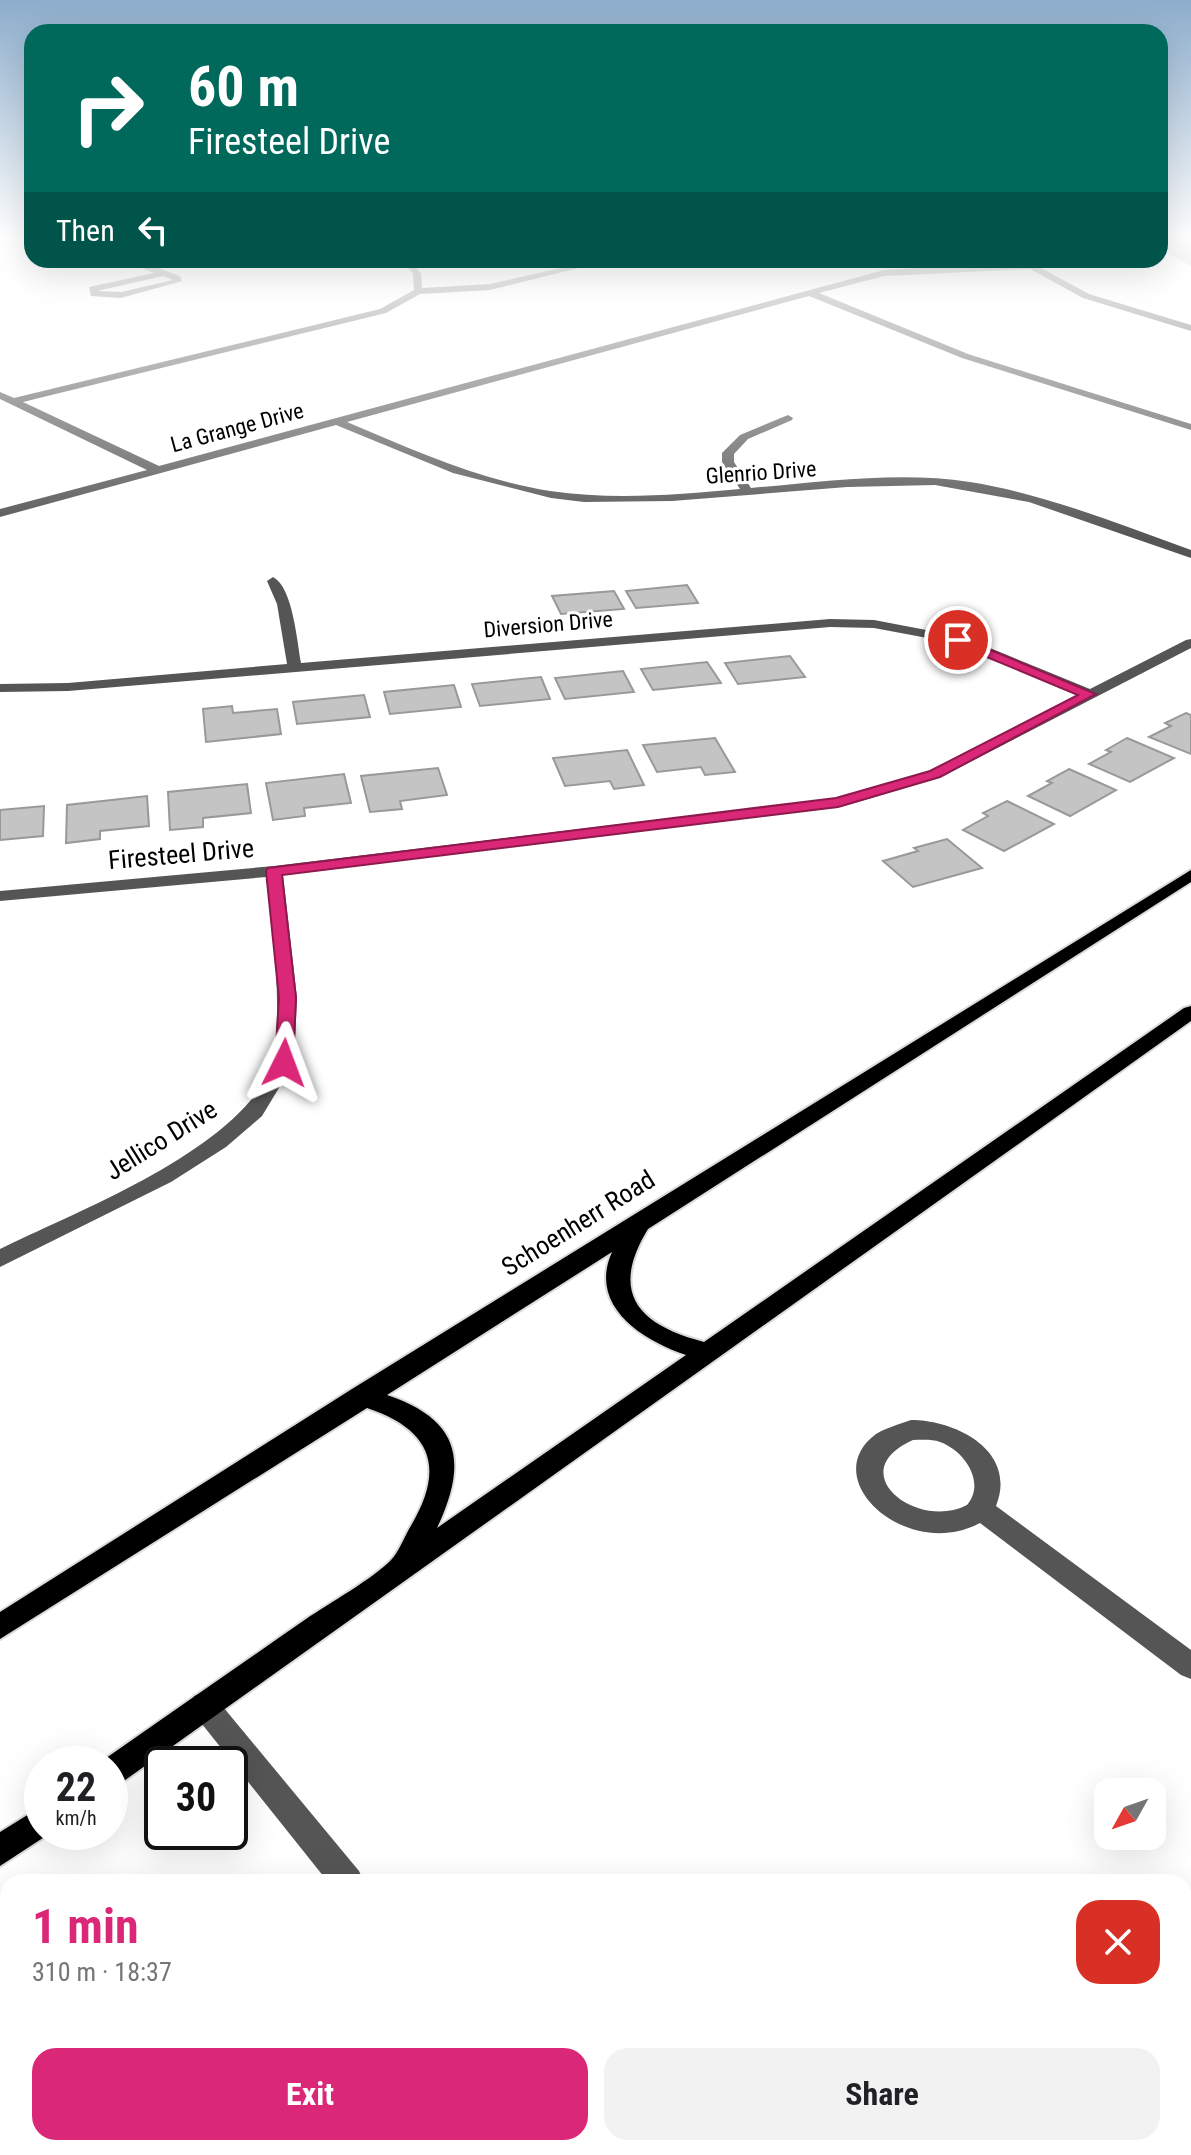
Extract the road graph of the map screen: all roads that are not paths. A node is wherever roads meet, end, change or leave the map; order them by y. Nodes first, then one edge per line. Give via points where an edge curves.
1 (278, 338) edge
2 (644, 338) edge
3 (917, 338) edge
4 (0, 395) edge
5 (14, 401) junction
6 (788, 418) dead end
7 (336, 421) junction
8 (1191, 427) edge
9 (157, 470) junction
10 (748, 493) junction
11 (0, 513) edge
12 (1191, 554) edge
13 (273, 581) dead end
14 (1191, 643) edge
15 (295, 667) junction
16 (0, 688) edge
17 (1089, 694) junction
18 (274, 871) junction
19 (1191, 875) edge
20 (0, 896) edge
21 (1191, 1012) edge
22 (641, 1221) junction
23 (0, 1259) edge
24 (707, 1352) junction
25 (361, 1396) junction
26 (980, 1508) junction
27 (399, 1568) junction
28 (0, 1627) edge
29 (1191, 1666) edge
30 (204, 1705) junction
31 (128, 1760) edge
32 (24, 1834) edge
33 (0, 1851) edge
34 (341, 1874) edge

1 - 5 street
2 - 7 street, La Grange Drive
3 - 8 street
4 - 5 street
5 - 9 street
6 - 10 street via 744,437 728,453 728,462
7 - 9 street, La Grange Drive
7 - 10 street, Glenrio Drive via 445,468 526,490 618,499
9 - 11 street, La Grange Drive
10 - 12 street, Glenrio Drive via 892,482 967,486 1007,493
13 - 15 street via 284,604
14 - 17 street, Firesteel Drive
15 - 16 street, Diversion Drive
15 - 17 street, Diversion Drive via 779,626 874,624 958,640
17 - 18 street, Firesteel Drive via 935,774 838,803
18 - 20 street, Firesteel Drive
18 - 23 street, Jellico Drive via 288,998 284,1063 255,1111 219,1142 163,1177
19 - 22 main road, Schoenherr Road
21 - 24 main road
22 - 24 main road via 616,1274 620,1295 632,1315 654,1333
22 - 25 main road, Schoenherr Road
24 - 27 main road
25 - 27 main road via 416,1416 434,1434 444,1458 432,1517
25 - 28 main road, Schoenherr Road
26 - 26 street via 988,1493 988,1476 981,1460 951,1435 931,1430 893,1435 870,1459 875,1492 905,1518 948,1524
26 - 29 street
27 - 30 main road
30 - 31 main road
30 - 34 street
32 - 33 main road

